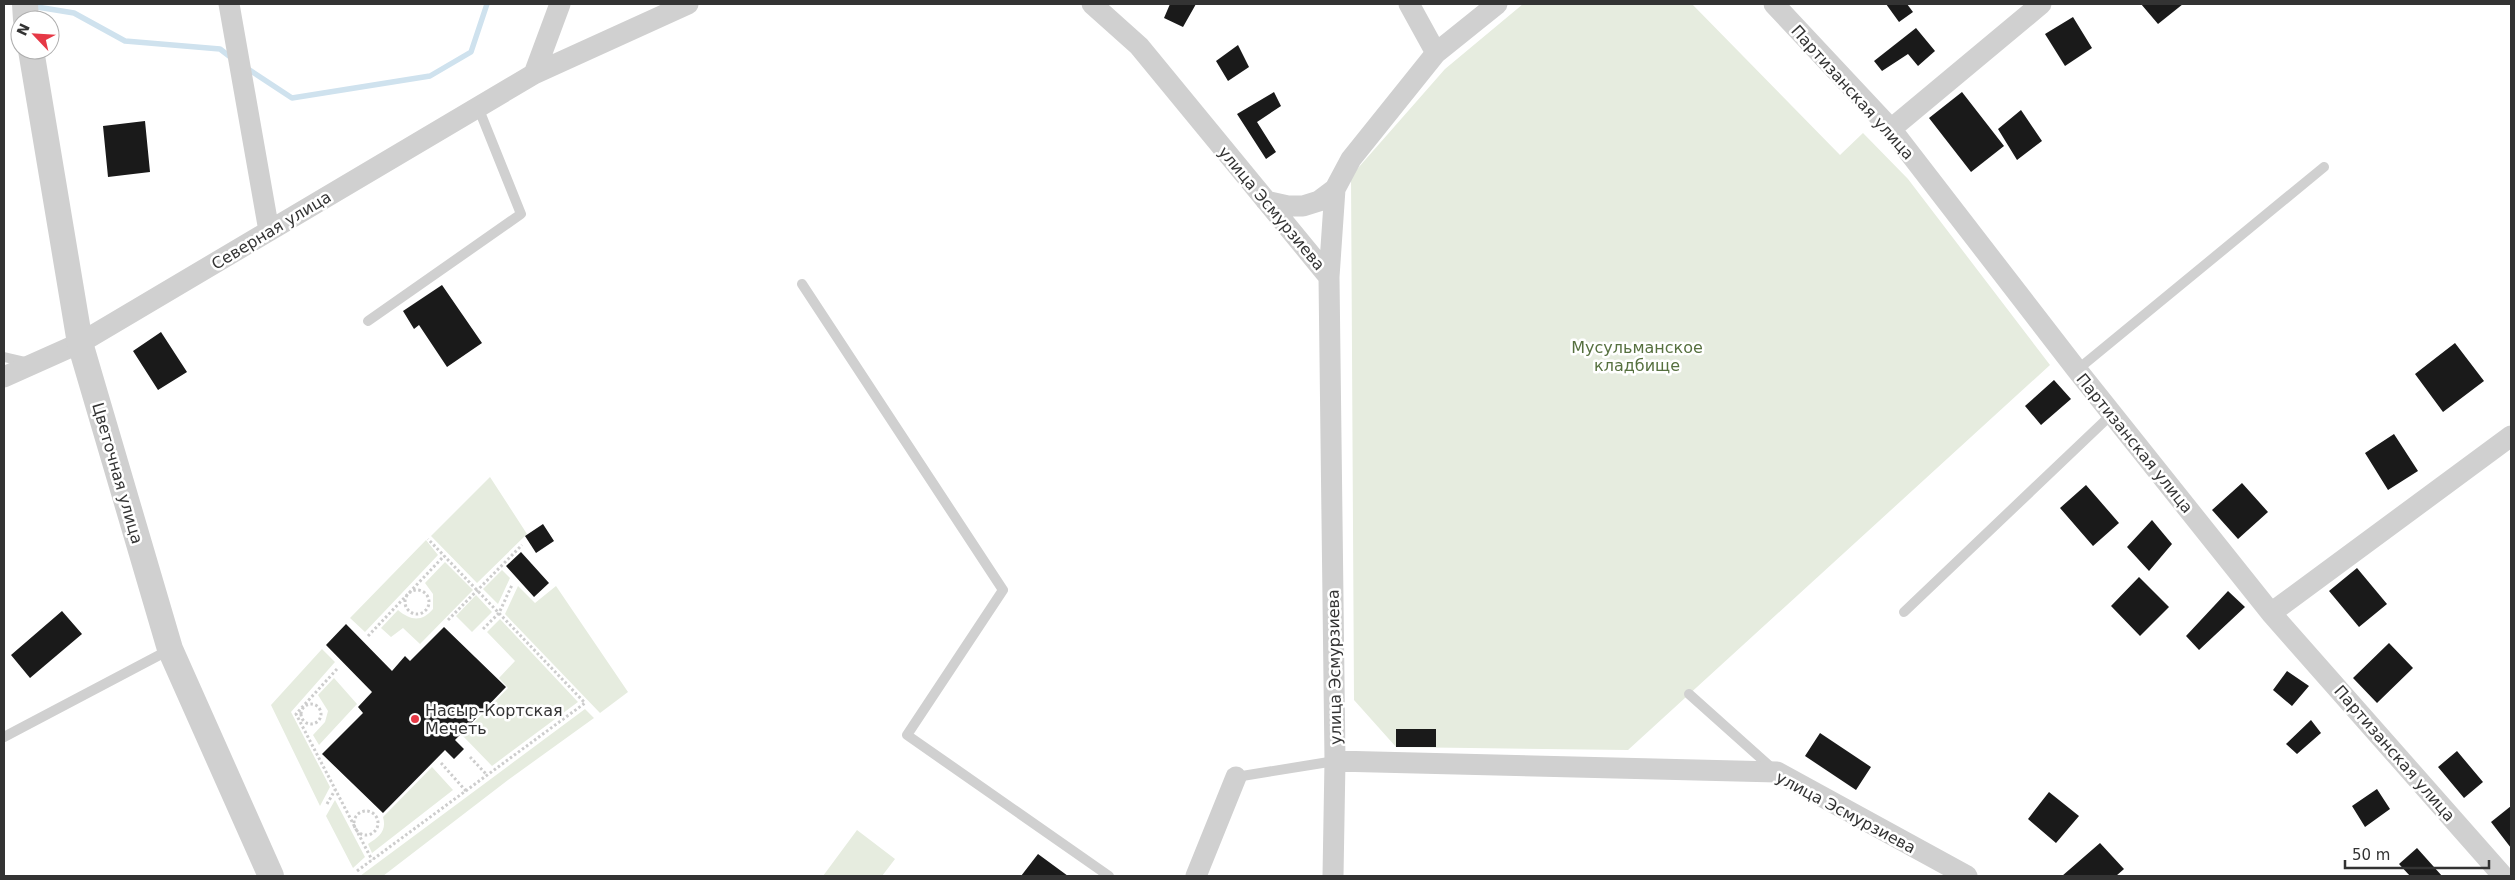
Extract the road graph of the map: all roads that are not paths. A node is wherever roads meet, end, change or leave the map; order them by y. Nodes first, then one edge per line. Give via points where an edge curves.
1 (229, 4) edge
2 (560, 4) edge
3 (688, 4) edge
4 (1092, 4) edge
5 (1409, 4) edge
6 (1496, 4) edge
7 (1774, 4) edge
8 (2041, 4) edge
9 (1436, 53) junction
10 (33, 60) edge
11 (534, 74) junction
12 (478, 108) junction
13 (1891, 129) junction
14 (2324, 167) dead end
15 (1335, 189) junction
16 (1266, 201) junction
17 (269, 231) junction
18 (1329, 276) junction
19 (802, 284) dead end
20 (368, 321) dead end
21 (80, 343) junction
22 (4, 357) edge
23 (34, 364) junction
24 (2077, 370) junction
25 (4, 377) edge
26 (2112, 414) junction
27 (2511, 436) edge
28 (1904, 612) dead end
29 (2271, 612) junction
30 (170, 649) junction
31 (1689, 694) dead end
32 (4, 737) edge
33 (1335, 761) junction
34 (1777, 772) junction
35 (1236, 777) joint
36 (272, 876) edge
37 (1109, 876) edge
38 (1196, 876) edge
39 (1333, 876) edge
40 (1967, 876) edge
41 (2503, 876) edge

1 - 17 street
2 - 11 street
3 - 11 street
4 - 16 street, улица Эсмурзиева via 1139,46
5 - 9 street
6 - 9 street
7 - 13 street, Партизанская улица
8 - 13 street
9 - 15 street via 1352,159
10 - 21 street, Цветочная улица
11 - 12 street, Северная улица
12 - 17 street, Северная улица
12 - 20 lane via 521,214
13 - 24 street, Партизанская улица
14 - 24 lane
15 - 16 street via 1318,201 1303,206
15 - 18 street
16 - 18 street, улица Эсмурзиева
17 - 21 street, Северная улица
18 - 33 street, улица Эсмурзиева
19 - 37 lane via 1002,590 907,735
21 - 23 street, Северная улица
21 - 30 street, Цветочная улица
22 - 23 lane
23 - 25 street, Северная улица
24 - 26 street, Партизанская улица
26 - 28 lane
26 - 29 street, Партизанская улица
27 - 29 street
29 - 41 street, Партизанская улица
30 - 32 lane
30 - 36 street, Цветочная улица
31 - 34 lane
33 - 34 street, улица Эсмурзиева
33 - 35 lane
33 - 39 street
34 - 40 street, улица Эсмурзиева
35 - 38 street

